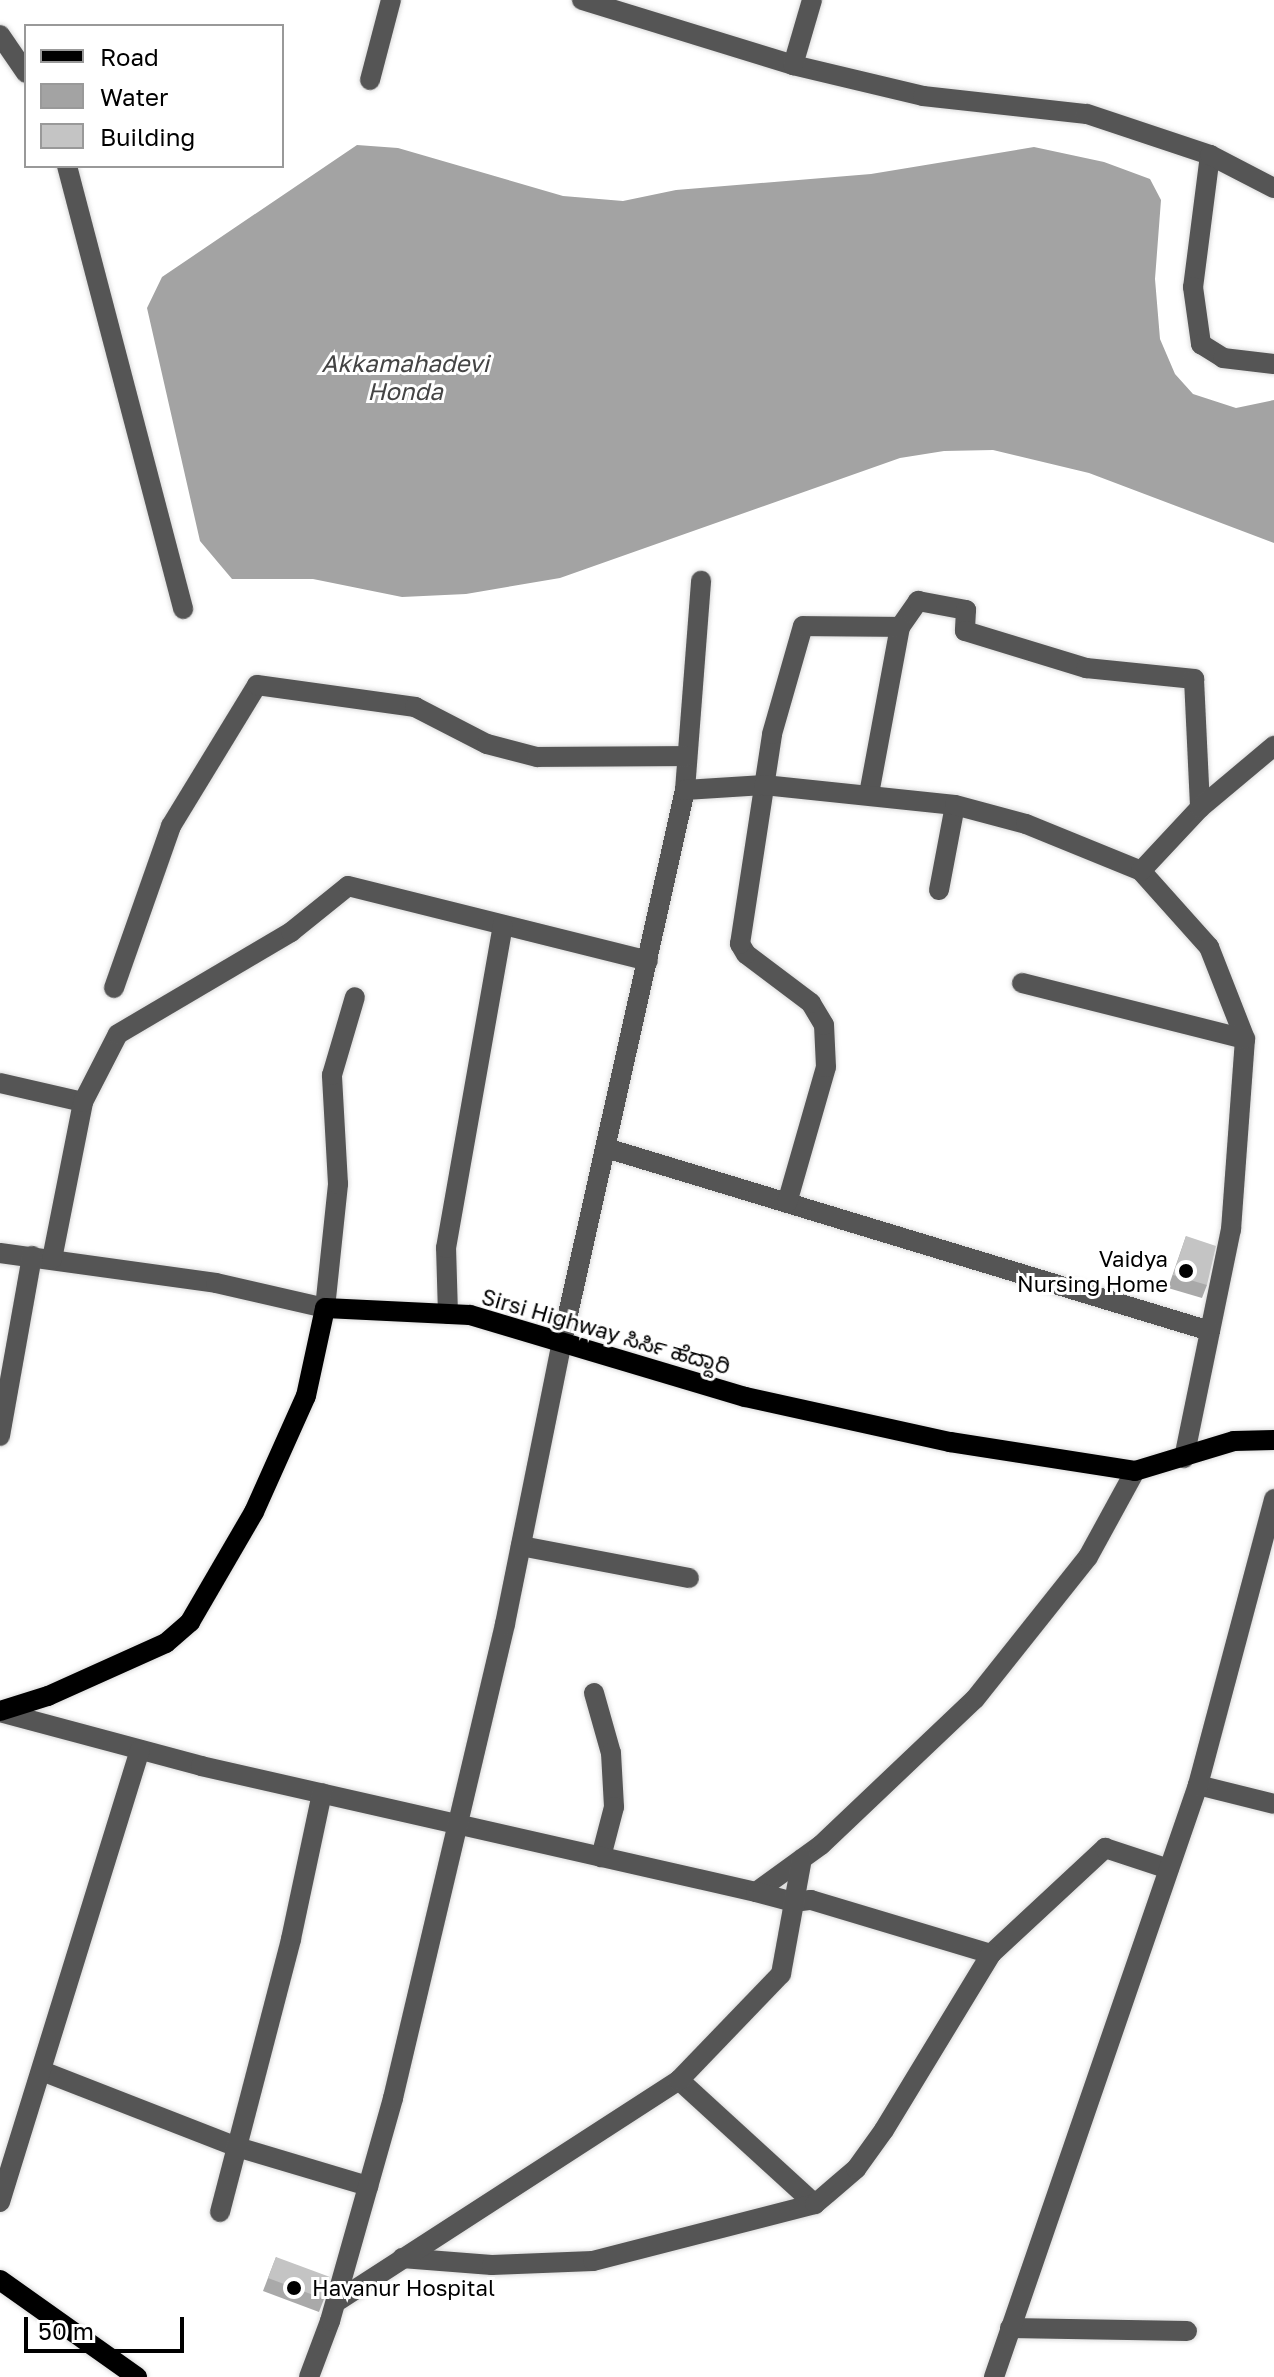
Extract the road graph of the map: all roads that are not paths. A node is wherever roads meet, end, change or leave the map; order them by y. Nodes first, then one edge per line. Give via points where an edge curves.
1 (391, 0) edge
2 (582, 0) edge
3 (812, 0) edge
4 (0, 35) edge
5 (793, 65) junction
6 (24, 70) edge
7 (370, 80) dead end
8 (1210, 155) junction
9 (68, 168) edge
10 (1274, 188) edge
11 (1274, 364) edge
12 (701, 581) dead end
13 (183, 609) dead end
14 (900, 627) junction
15 (1274, 746) edge
16 (687, 756) junction
17 (764, 785) junction
18 (685, 790) junction
19 (869, 794) junction
20 (955, 805) junction
21 (1200, 808) junction
22 (1141, 871) junction
23 (939, 890) dead end
24 (503, 925) junction
25 (648, 961) junction
26 (1022, 983) dead end
27 (114, 988) dead end
28 (355, 997) dead end
29 (1245, 1039) junction
30 (0, 1083) edge
31 (83, 1102) junction
32 (606, 1148) junction
33 (787, 1203) junction
34 (0, 1253) edge
35 (42, 1258) junction
36 (325, 1308) junction
37 (448, 1314) junction
38 (1210, 1331) junction
39 (562, 1341) junction
40 (0, 1436) edge
41 (1274, 1440) edge
42 (1184, 1458) junction
43 (1135, 1471) junction
44 (1274, 1499) edge
45 (521, 1546) junction
46 (689, 1578) dead end
47 (594, 1693) dead end
48 (0, 1712) edge
49 (140, 1750) junction
50 (1198, 1785) junction
51 (322, 1793) junction
52 (1274, 1804) edge
53 (458, 1824) junction
54 (601, 1857) junction
55 (802, 1859) junction
56 (1169, 1869) junction
57 (756, 1892) junction
58 (794, 1902) junction
59 (991, 1954) junction
60 (42, 2071) junction
61 (679, 2080) junction
62 (237, 2147) junction
63 (368, 2186) junction
64 (0, 2202) edge
65 (815, 2204) junction
66 (220, 2212) dead end
67 (402, 2258) junction
68 (0, 2280) edge
69 (336, 2302) junction
70 (1010, 2328) junction
71 (1187, 2331) dead end
72 (137, 2377) edge
73 (309, 2377) edge
74 (994, 2377) edge

1 - 7 street
2 - 5 street
3 - 5 street
4 - 6 street
5 - 8 street via 923,96 1087,114
8 - 10 street
8 - 11 street via 1193,287 1201,344 1223,358
9 - 13 street
12 - 16 street
14 - 17 street via 803,626 772,734
14 - 19 street
14 - 21 street via 918,601 966,610 965,631 1086,668 1194,679
15 - 21 street
16 - 18 street
16 - 27 street via 537,757 487,744 415,707 257,685 171,826
17 - 18 street
17 - 19 street
17 - 33 street via 740,944 811,1003 824,1025 826,1067
18 - 25 street
19 - 20 street
20 - 22 street via 1026,824
20 - 23 street
21 - 22 street
22 - 29 street via 1209,947
24 - 25 street
24 - 31 street via 348,886 291,932 118,1034
24 - 37 street via 446,1248
25 - 32 street
26 - 29 street
28 - 36 street via 332,1075 338,1184
29 - 38 street via 1231,1229
30 - 31 street
31 - 35 street
32 - 33 street
32 - 39 street
33 - 38 street
34 - 35 street
35 - 36 street via 216,1283
35 - 40 street
36 - 37 main road, Sirsi Highway ಸಿರ್ಸಿ ಹೆದ್ದಾರಿ
36 - 48 main road via 306,1396 254,1512 190,1622 166,1643
37 - 39 main road, Sirsi Highway ಸಿರ್ಸಿ ಹೆದ್ದಾರಿ
38 - 42 street
39 - 43 main road, Sirsi Highway ಸಿರ್ಸಿ ಹೆದ್ದಾರಿ via 745,1397 950,1442
39 - 45 street
41 - 42 main road, Sirsi Highway ಸಿರ್ಸಿ ಹೆದ್ದಾರಿ via 1234,1441
42 - 43 main road, Sirsi Highway ಸಿರ್ಸಿ ಹೆದ್ದಾರಿ
43 - 55 street via 1088,1557 975,1699 916,1761
44 - 50 street
45 - 46 street
45 - 53 street
47 - 54 street via 611,1753 613,1793
48 - 49 street
49 - 51 street
49 - 60 street
50 - 52 street
50 - 56 street
51 - 53 street
51 - 62 street
53 - 54 street
53 - 63 street
54 - 57 street
55 - 57 street
55 - 58 street
56 - 59 street via 1105,1848
56 - 70 street
57 - 58 street
58 - 59 street via 811,1900
58 - 61 street via 781,1974
59 - 65 street via 884,2130 856,2169
60 - 62 street
60 - 64 street
61 - 65 street
61 - 67 street
62 - 63 street
62 - 66 street
63 - 69 street
65 - 67 street via 593,2261 492,2265
67 - 69 street
68 - 72 main road
69 - 73 street
70 - 71 street
70 - 74 street

